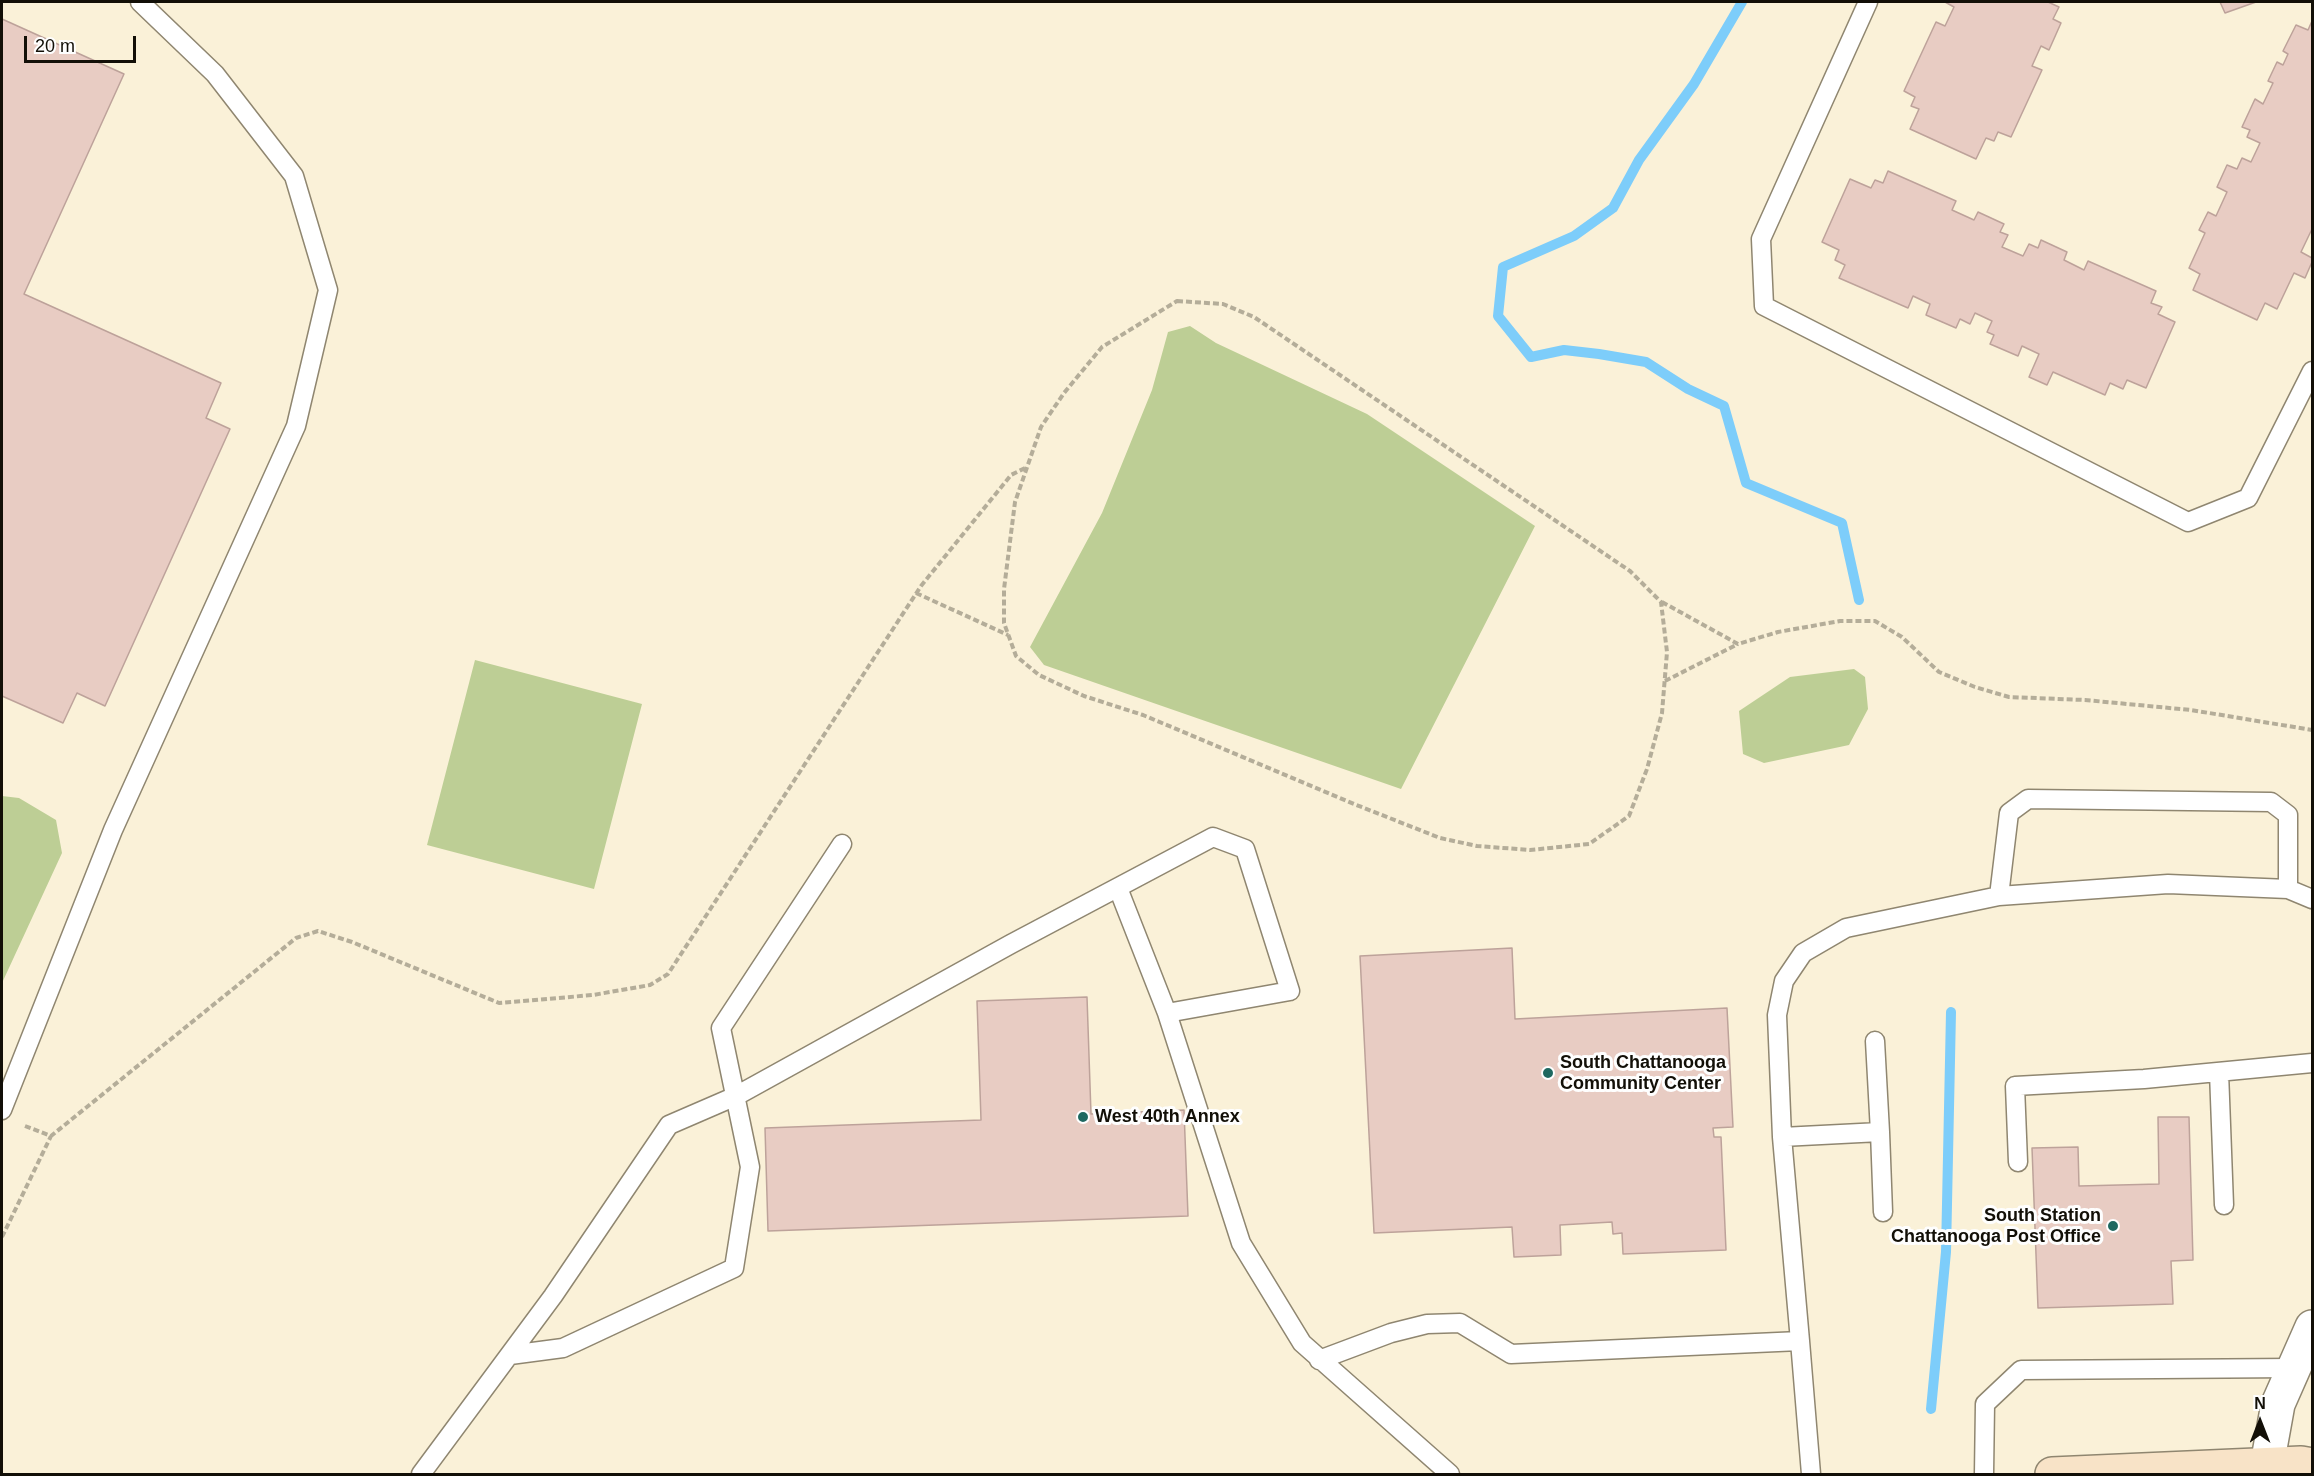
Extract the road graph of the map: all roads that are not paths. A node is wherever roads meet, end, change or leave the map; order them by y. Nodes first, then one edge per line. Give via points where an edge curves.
1 (140, 2) edge
2 (1868, 2) edge
3 (2313, 371) edge
4 (842, 844) dead end
5 (1119, 888) junction
6 (2288, 889) junction
7 (2000, 896) junction
8 (2313, 899) edge
9 (1167, 1013) junction
10 (1875, 1041) dead end
11 (2313, 1063) edge
12 (2219, 1072) junction
13 (736, 1096) junction
14 (2, 1110) edge
15 (1880, 1132) junction
16 (1782, 1137) junction
17 (2018, 1162) dead end
18 (2224, 1205) dead end
19 (1883, 1212) dead end
20 (2313, 1327) edge
21 (1800, 1341) junction
22 (510, 1355) junction
23 (1319, 1360) junction
24 (2294, 1368) junction
25 (2309, 1463) edge
26 (2267, 1465) junction
27 (421, 1474) edge
28 (1450, 1474) edge
29 (1811, 1474) edge
30 (1984, 1474) edge
31 (2052, 1474) edge

1 - 14 lane via 214,74 294,176 328,290 296,426 113,830
2 - 3 lane via 1761,239 1764,306 2188,522 2248,498
4 - 13 lane via 721,1028
5 - 9 lane
5 - 9 lane via 1213,837 1245,849 1290,991
5 - 13 lane
6 - 7 lane via 2168,884
6 - 7 lane via 2288,815 2271,802 2028,799 2009,813
6 - 8 lane
7 - 16 lane via 1846,928 1803,953 1784,981 1777,1015
9 - 23 lane via 1241,1243 1302,1343
10 - 15 lane
11 - 12 lane
12 - 17 lane via 2015,1086
12 - 18 lane
13 - 22 lane via 669,1125
13 - 22 lane via 750,1167 734,1268 563,1348
15 - 16 lane
15 - 19 lane
16 - 21 lane
20 - 24 street
21 - 23 lane via 1511,1354 1460,1323 1418,1326
21 - 29 lane
22 - 27 lane
23 - 28 lane
24 - 26 street via 2278,1404
24 - 30 lane via 2021,1370 1985,1404
25 - 26 main road
26 - 31 main road

